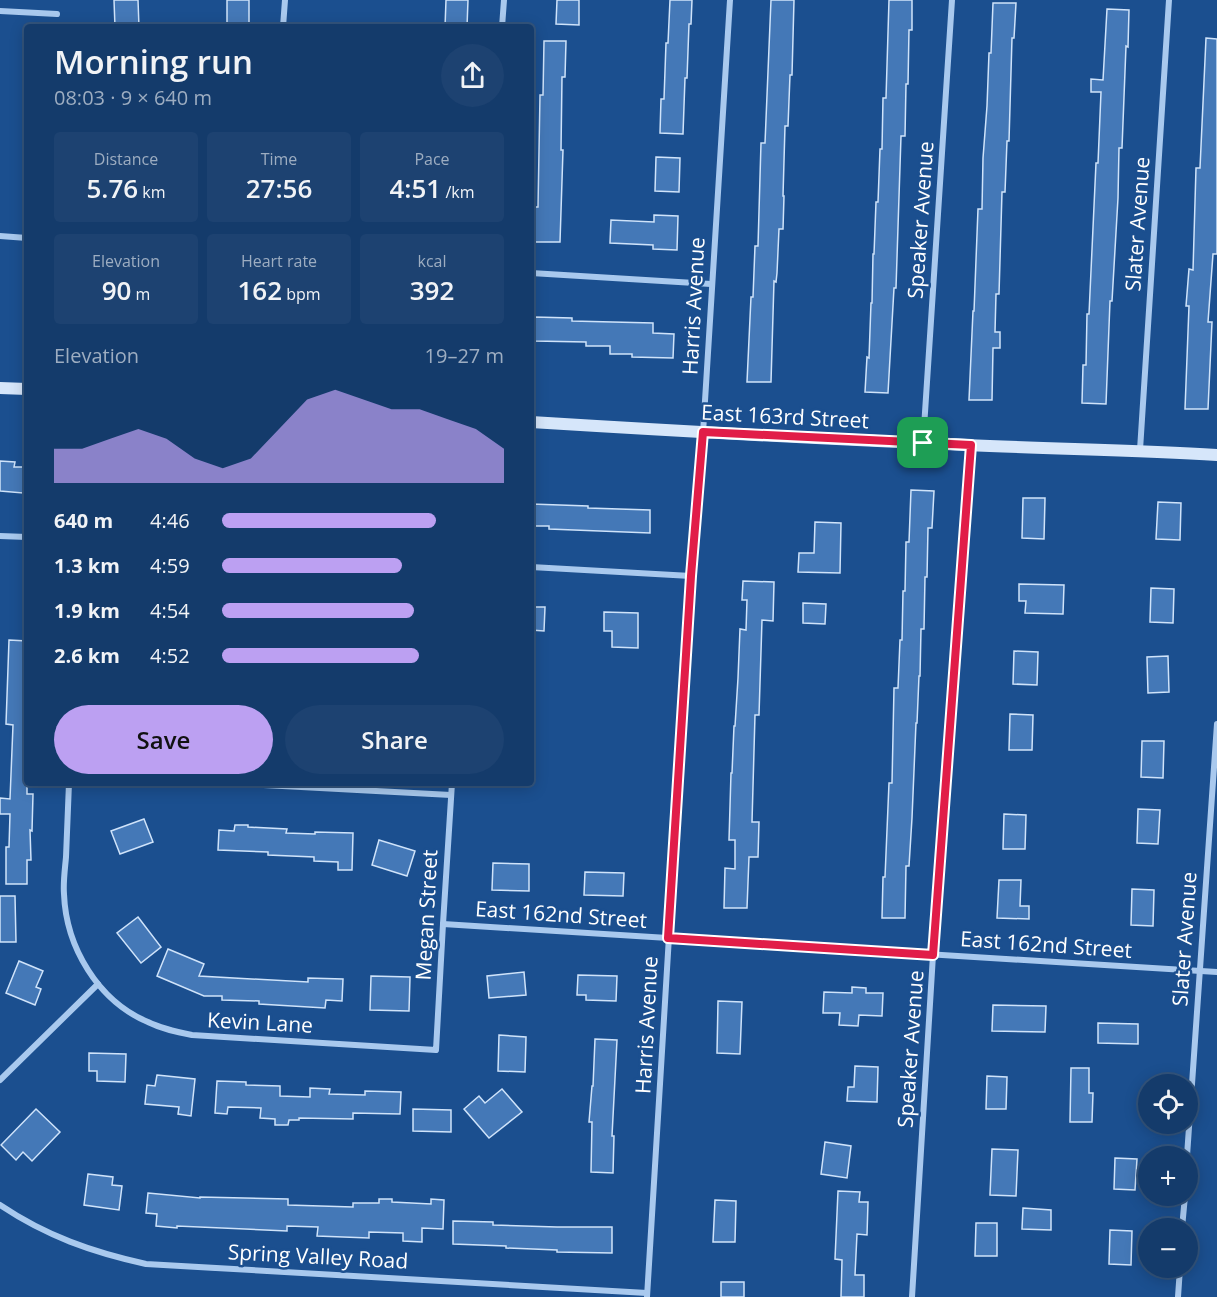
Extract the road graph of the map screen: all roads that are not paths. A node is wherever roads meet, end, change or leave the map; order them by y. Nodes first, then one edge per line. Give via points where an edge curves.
1 (285, 0) edge
2 (504, 0) edge
3 (730, 0) edge
4 (952, 0) edge
5 (1169, 0) edge
6 (0, 11) edge
7 (57, 14) dead end
8 (283, 24) edge
9 (502, 24) edge
10 (0, 237) edge
11 (24, 238) edge
12 (534, 273) edge
13 (711, 284) junction
14 (0, 388) edge
15 (24, 389) edge
16 (534, 422) edge
17 (703, 432) junction
18 (923, 443) junction
19 (971, 445) junction
20 (1140, 450) junction
21 (1217, 455) edge
22 (0, 536) edge
23 (24, 537) edge
24 (534, 567) edge
25 (691, 576) junction
26 (1217, 724) edge
27 (69, 786) edge
28 (282, 786) edge
29 (452, 786) edge
30 (451, 795) junction
31 (442, 924) junction
32 (668, 938) junction
33 (933, 955) junction
34 (1199, 971) junction
35 (1217, 972) edge
36 (98, 984) junction
37 (436, 1050) joint
38 (0, 1080) edge
39 (1188, 1146) edge
40 (0, 1205) edge
41 (1179, 1278) edge
42 (647, 1295) edge
43 (912, 1297) edge
44 (1178, 1297) edge

1 - 8 street
2 - 9 street
3 - 13 street, Harris Avenue
4 - 18 street, Speaker Avenue
5 - 20 street, Slater Avenue
6 - 7 street
10 - 11 street
12 - 13 street
13 - 17 street, Harris Avenue
14 - 15 street
16 - 17 street, East 163rd Street
17 - 18 street, East 163rd Street
17 - 25 street, Harris Avenue
18 - 19 street, East 163rd Street
19 - 20 street, East 163rd Street
19 - 33 street, Speaker Avenue
20 - 21 street, East 163rd Street
22 - 23 street
24 - 25 street
25 - 32 street, Harris Avenue
26 - 34 street, Slater Avenue
27 - 36 street, Kevin Lane via 66,916 83,962
28 - 30 street
29 - 30 street, Megan Street
30 - 31 street, Megan Street
31 - 32 street, East 162nd Street
31 - 37 street, Megan Street
32 - 33 street, East 162nd Street
32 - 42 street, Harris Avenue
33 - 34 street, East 162nd Street
33 - 43 street, Speaker Avenue
34 - 35 street, East 162nd Street
34 - 39 street, Slater Avenue
36 - 37 street, Kevin Lane via 123,1008 146,1022 192,1035
36 - 38 street
40 - 42 street, Spring Valley Road via 73,1244 146,1264
41 - 44 street

